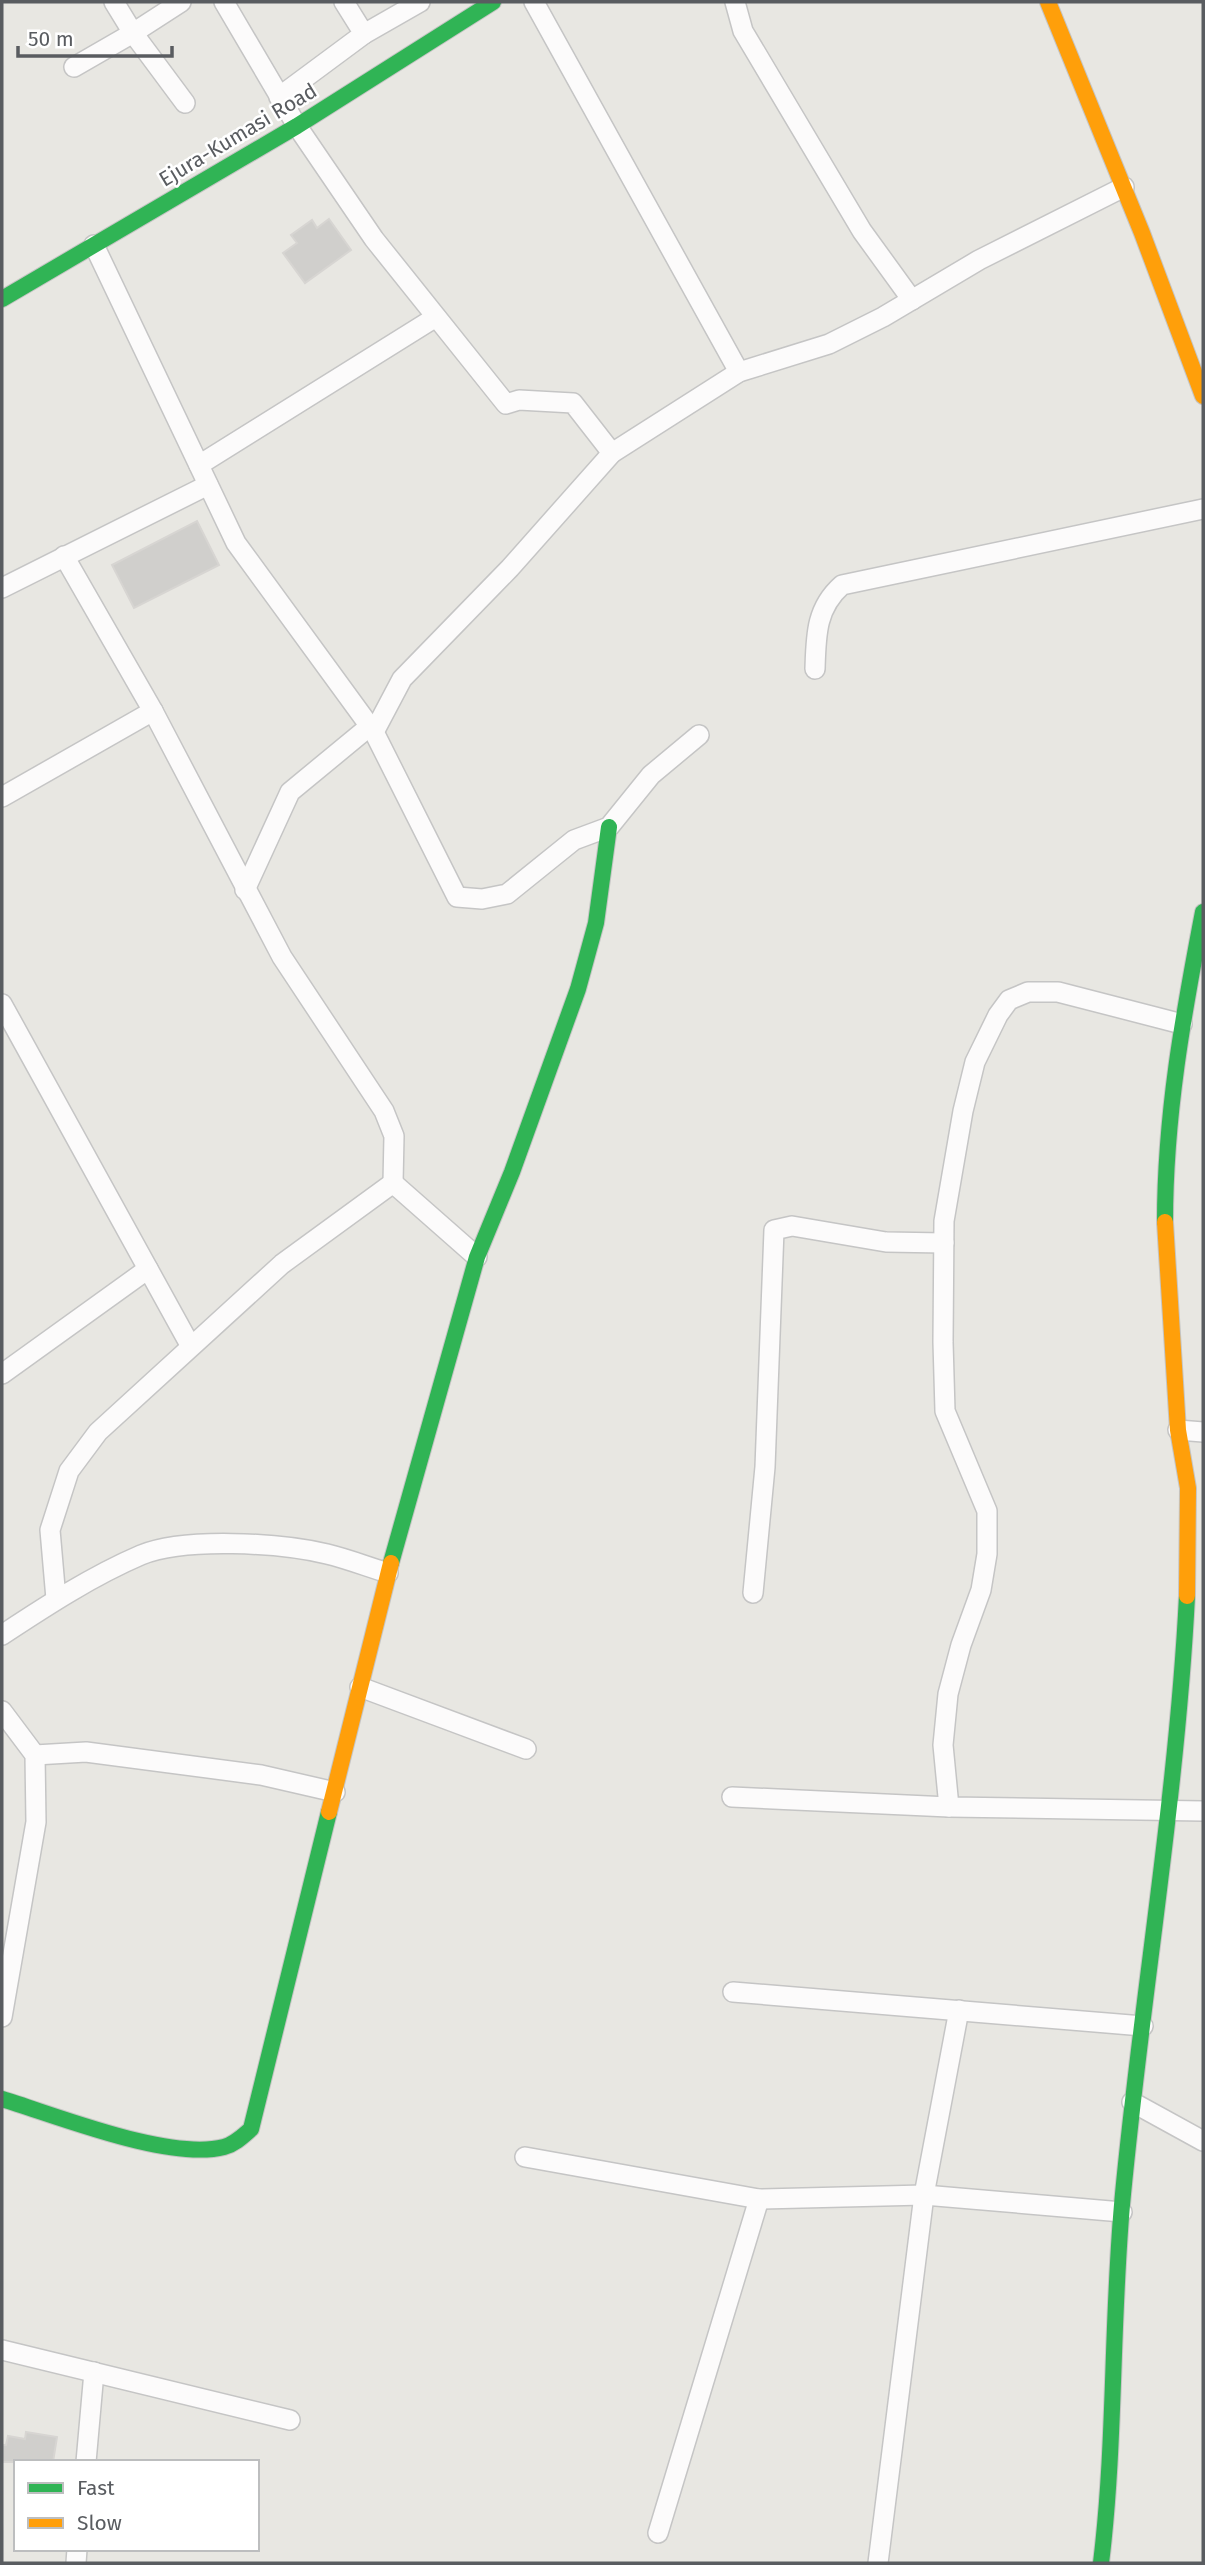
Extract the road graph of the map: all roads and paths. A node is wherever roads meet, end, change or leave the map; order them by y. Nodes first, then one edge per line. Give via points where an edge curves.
1 (114, 2) edge
2 (181, 2) edge
3 (224, 2) edge
4 (344, 2) edge
5 (420, 2) edge
6 (493, 2) edge
7 (534, 2) edge
8 (735, 2) edge
9 (1048, 2) edge
10 (133, 33) junction
11 (364, 34) junction
12 (74, 67) dead end
13 (279, 97) junction
14 (186, 103) dead end
15 (297, 126) junction
16 (1124, 187) junction
17 (94, 245) junction
18 (2, 299) edge
19 (912, 300) junction
20 (436, 317) junction
21 (739, 372) junction
22 (1203, 396) edge
23 (612, 453) junction
24 (199, 465) junction
25 (208, 485) junction
26 (1203, 509) edge
27 (64, 556) junction
28 (2, 588) edge
29 (815, 669) dead end
30 (153, 711) junction
31 (372, 729) junction
32 (699, 735) dead end
33 (2, 797) edge
34 (609, 827) junction
35 (245, 890) junction
36 (1203, 912) edge
37 (2, 1004) edge
38 (1182, 1024) junction
39 (393, 1183) junction
40 (944, 1244) junction
41 (477, 1257) junction
42 (148, 1269) junction
43 (190, 1345) junction
44 (2, 1374) edge
45 (1178, 1430) junction
46 (1203, 1432) edge
47 (388, 1573) junction
48 (753, 1593) dead end
49 (56, 1599) junction
50 (2, 1635) edge
51 (360, 1687) junction
52 (2, 1711) edge
53 (526, 1749) dead end
54 (35, 1755) junction
55 (335, 1792) junction
56 (732, 1797) dead end
57 (949, 1807) junction
58 (1168, 1810) junction
59 (1203, 1811) edge
60 (733, 1992) dead end
61 (959, 2010) junction
62 (2, 2018) edge
63 (1143, 2026) junction
64 (2, 2099) edge
65 (1132, 2102) junction
66 (1203, 2141) edge
67 (525, 2157) dead end
68 (924, 2195) junction
69 (760, 2199) junction
70 (1122, 2212) junction
71 (2, 2350) edge
72 (94, 2372) junction
73 (290, 2420) dead end
74 (86, 2460) edge
75 (657, 2533) dead end
76 (878, 2563) edge
77 (1101, 2563) edge

1 - 10 street
2 - 10 street
3 - 13 street
4 - 11 street
5 - 11 street
6 - 15 street, Ejura-Kumasi Road
7 - 21 street
8 - 19 street via 743,31 862,231
9 - 16 street
10 - 12 street
10 - 14 street
11 - 13 street
13 - 15 street
15 - 17 street, Ejura-Kumasi Road
15 - 20 street via 374,239
16 - 19 street via 979,260
16 - 22 street
17 - 18 street, Ejura-Kumasi Road
17 - 24 street
19 - 21 street via 829,344
20 - 23 street via 506,404 519,400 573,403
20 - 24 street
21 - 23 street
23 - 31 street via 402,680
24 - 25 street
25 - 27 street
25 - 31 street via 236,543
26 - 29 street via 842,585 819,615
27 - 28 street
27 - 30 street
30 - 33 street
30 - 35 street
31 - 34 street via 457,897 507,894 574,840
31 - 35 street via 290,792
32 - 34 street via 651,775
34 - 41 street via 596,923 578,989
35 - 39 street via 282,957 383,1111 394,1136
36 - 38 street
37 - 42 street
38 - 40 street via 1058,992 1028,992 1009,1000 972,1074 953,1166
38 - 45 street via 1165,1167 1165,1255
39 - 41 street
39 - 43 street via 282,1264
40 - 48 street via 886,1242 792,1226 774,1230 765,1467
40 - 57 street via 945,1411 987,1511 981,1590 948,1694 943,1745
41 - 47 street
42 - 43 street
42 - 44 street
43 - 49 street via 98,1432 69,1471 50,1530
45 - 46 street
45 - 58 street via 1188,1488 1189,1550 1181,1710
47 - 49 street via 290,1547 198,1544 143,1554
47 - 51 street
49 - 50 street
51 - 53 street
51 - 55 street
52 - 54 street
54 - 55 street via 86,1752 261,1775
54 - 62 street via 36,1822
55 - 64 street via 251,2129 234,2145 178,2147
56 - 57 street
57 - 58 street
58 - 59 street
58 - 63 street
60 - 61 street
61 - 63 street
61 - 68 street
63 - 65 street
65 - 66 street
65 - 70 street
67 - 69 street
68 - 69 street
68 - 70 street
68 - 76 street
69 - 75 street
70 - 77 street via 1115,2277 1109,2498
71 - 72 street
72 - 73 street
72 - 74 street

